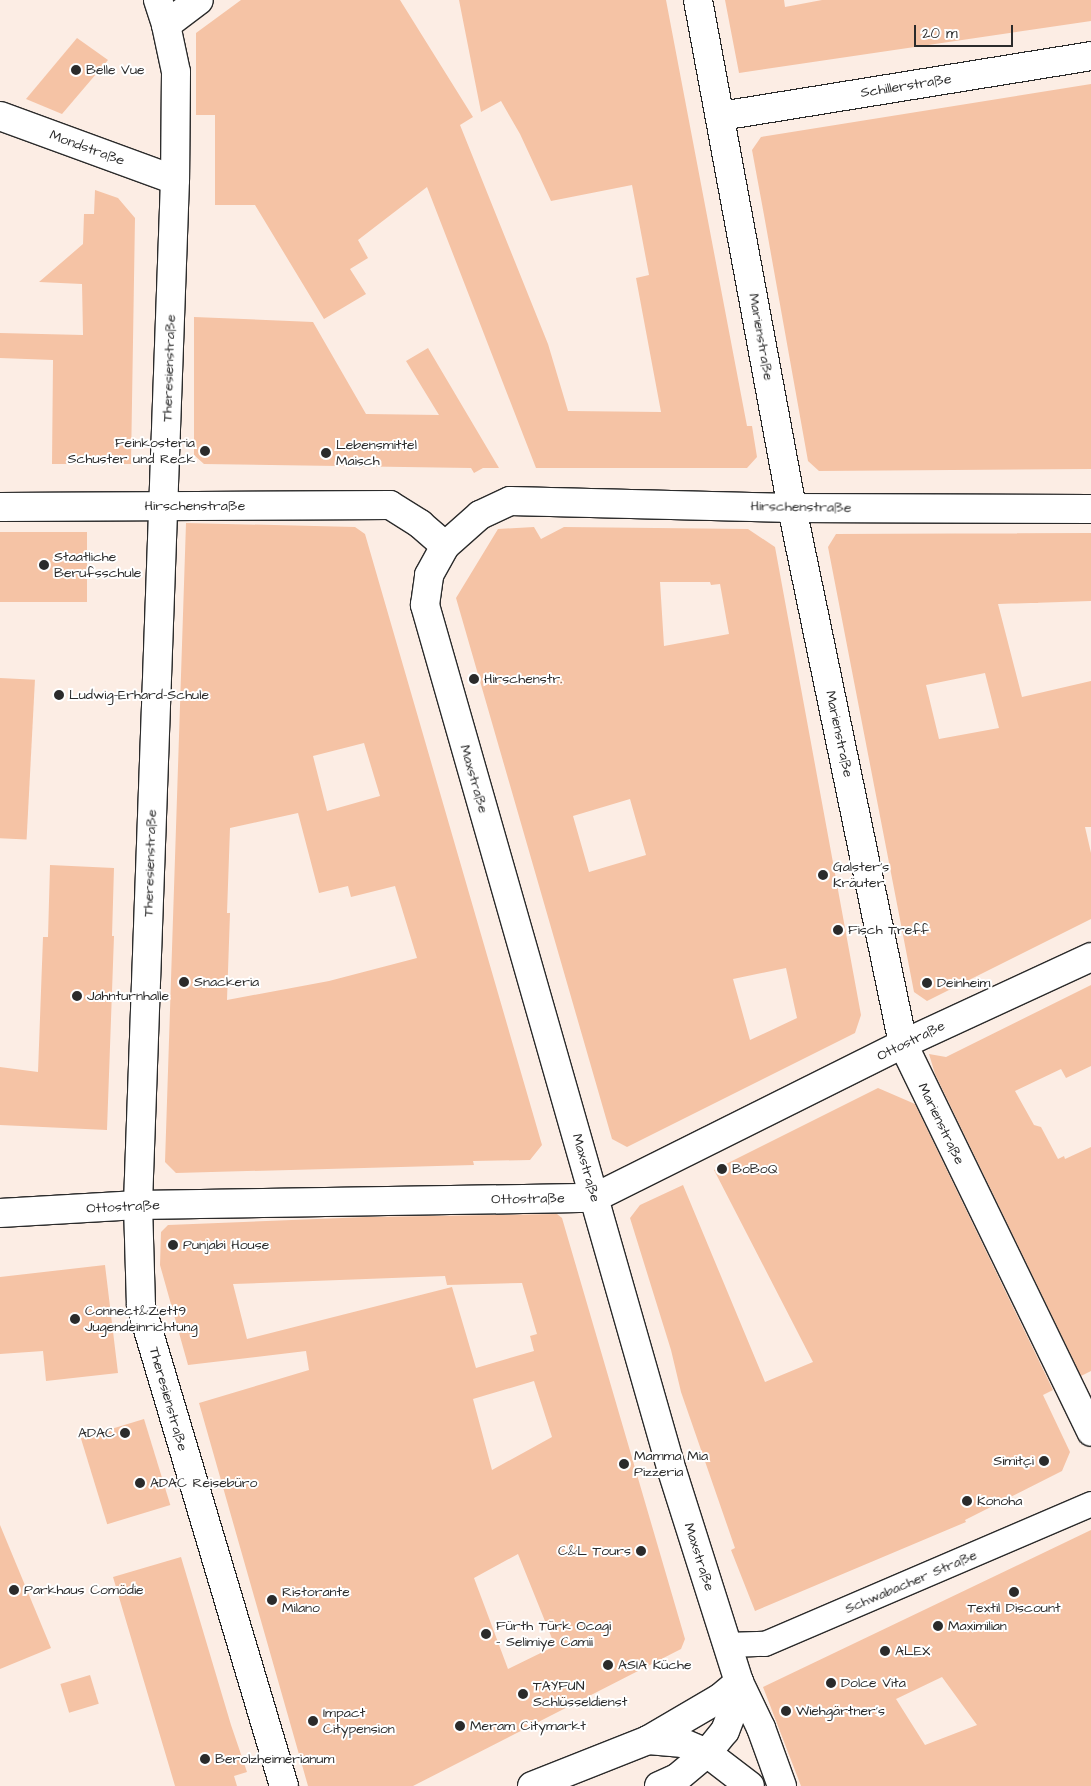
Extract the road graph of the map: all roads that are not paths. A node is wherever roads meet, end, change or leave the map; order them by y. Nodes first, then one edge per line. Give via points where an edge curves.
1 (199, 0) edge
2 (698, 0) edge
3 (162, 13) edge
4 (1091, 56) edge
5 (0, 116) edge
6 (721, 116) junction
7 (175, 180) junction
8 (510, 501) joint
9 (164, 506) junction
10 (0, 507) edge
11 (792, 508) junction
12 (1091, 509) edge
13 (445, 546) junction
14 (1091, 956) edge
15 (903, 1044) junction
16 (594, 1198) junction
17 (138, 1206) junction
18 (0, 1213) edge
19 (1091, 1432) edge
20 (1091, 1504) edge
21 (727, 1645) junction
22 (739, 1682) junction
23 (648, 1740) junction
24 (707, 1753) junction
25 (284, 1786) edge
26 (532, 1786) edge
27 (659, 1786) edge
28 (750, 1786) edge
29 (782, 1786) edge

1 - 3 street
2 - 6 street, Marienstraße
3 - 7 street, Theresienstraße via 176,72
4 - 6 street, Schillerstraße
5 - 7 street, Mondstraße
6 - 11 street, Marienstraße
7 - 9 street, Theresienstraße
8 - 11 street, Hirschenstraße
8 - 13 street, Maxstraße via 480,515
9 - 10 street, Hirschenstraße
9 - 13 street, Hirschenstraße via 390,504
9 - 17 street, Theresienstraße
11 - 12 street, Hirschenstraße
11 - 15 street, Marienstraße
13 - 16 street, Maxstraße via 429,575 425,605
14 - 15 street, Ottostraße
15 - 16 street, Ottostraße
15 - 19 street, Marienstraße
16 - 17 street, Ottostraße
16 - 21 street, Maxstraße via 672,1471
17 - 18 street, Ottostraße
17 - 25 street, Theresienstraße via 141,1306
20 - 21 street, Schwabacher Straße via 764,1644
21 - 22 street, Maxstraße
22 - 23 street via 720,1698
22 - 24 street via 725,1731
22 - 29 street, Maxstraße via 761,1728
23 - 24 street via 684,1743
23 - 26 street
24 - 27 street via 677,1778
24 - 28 street

